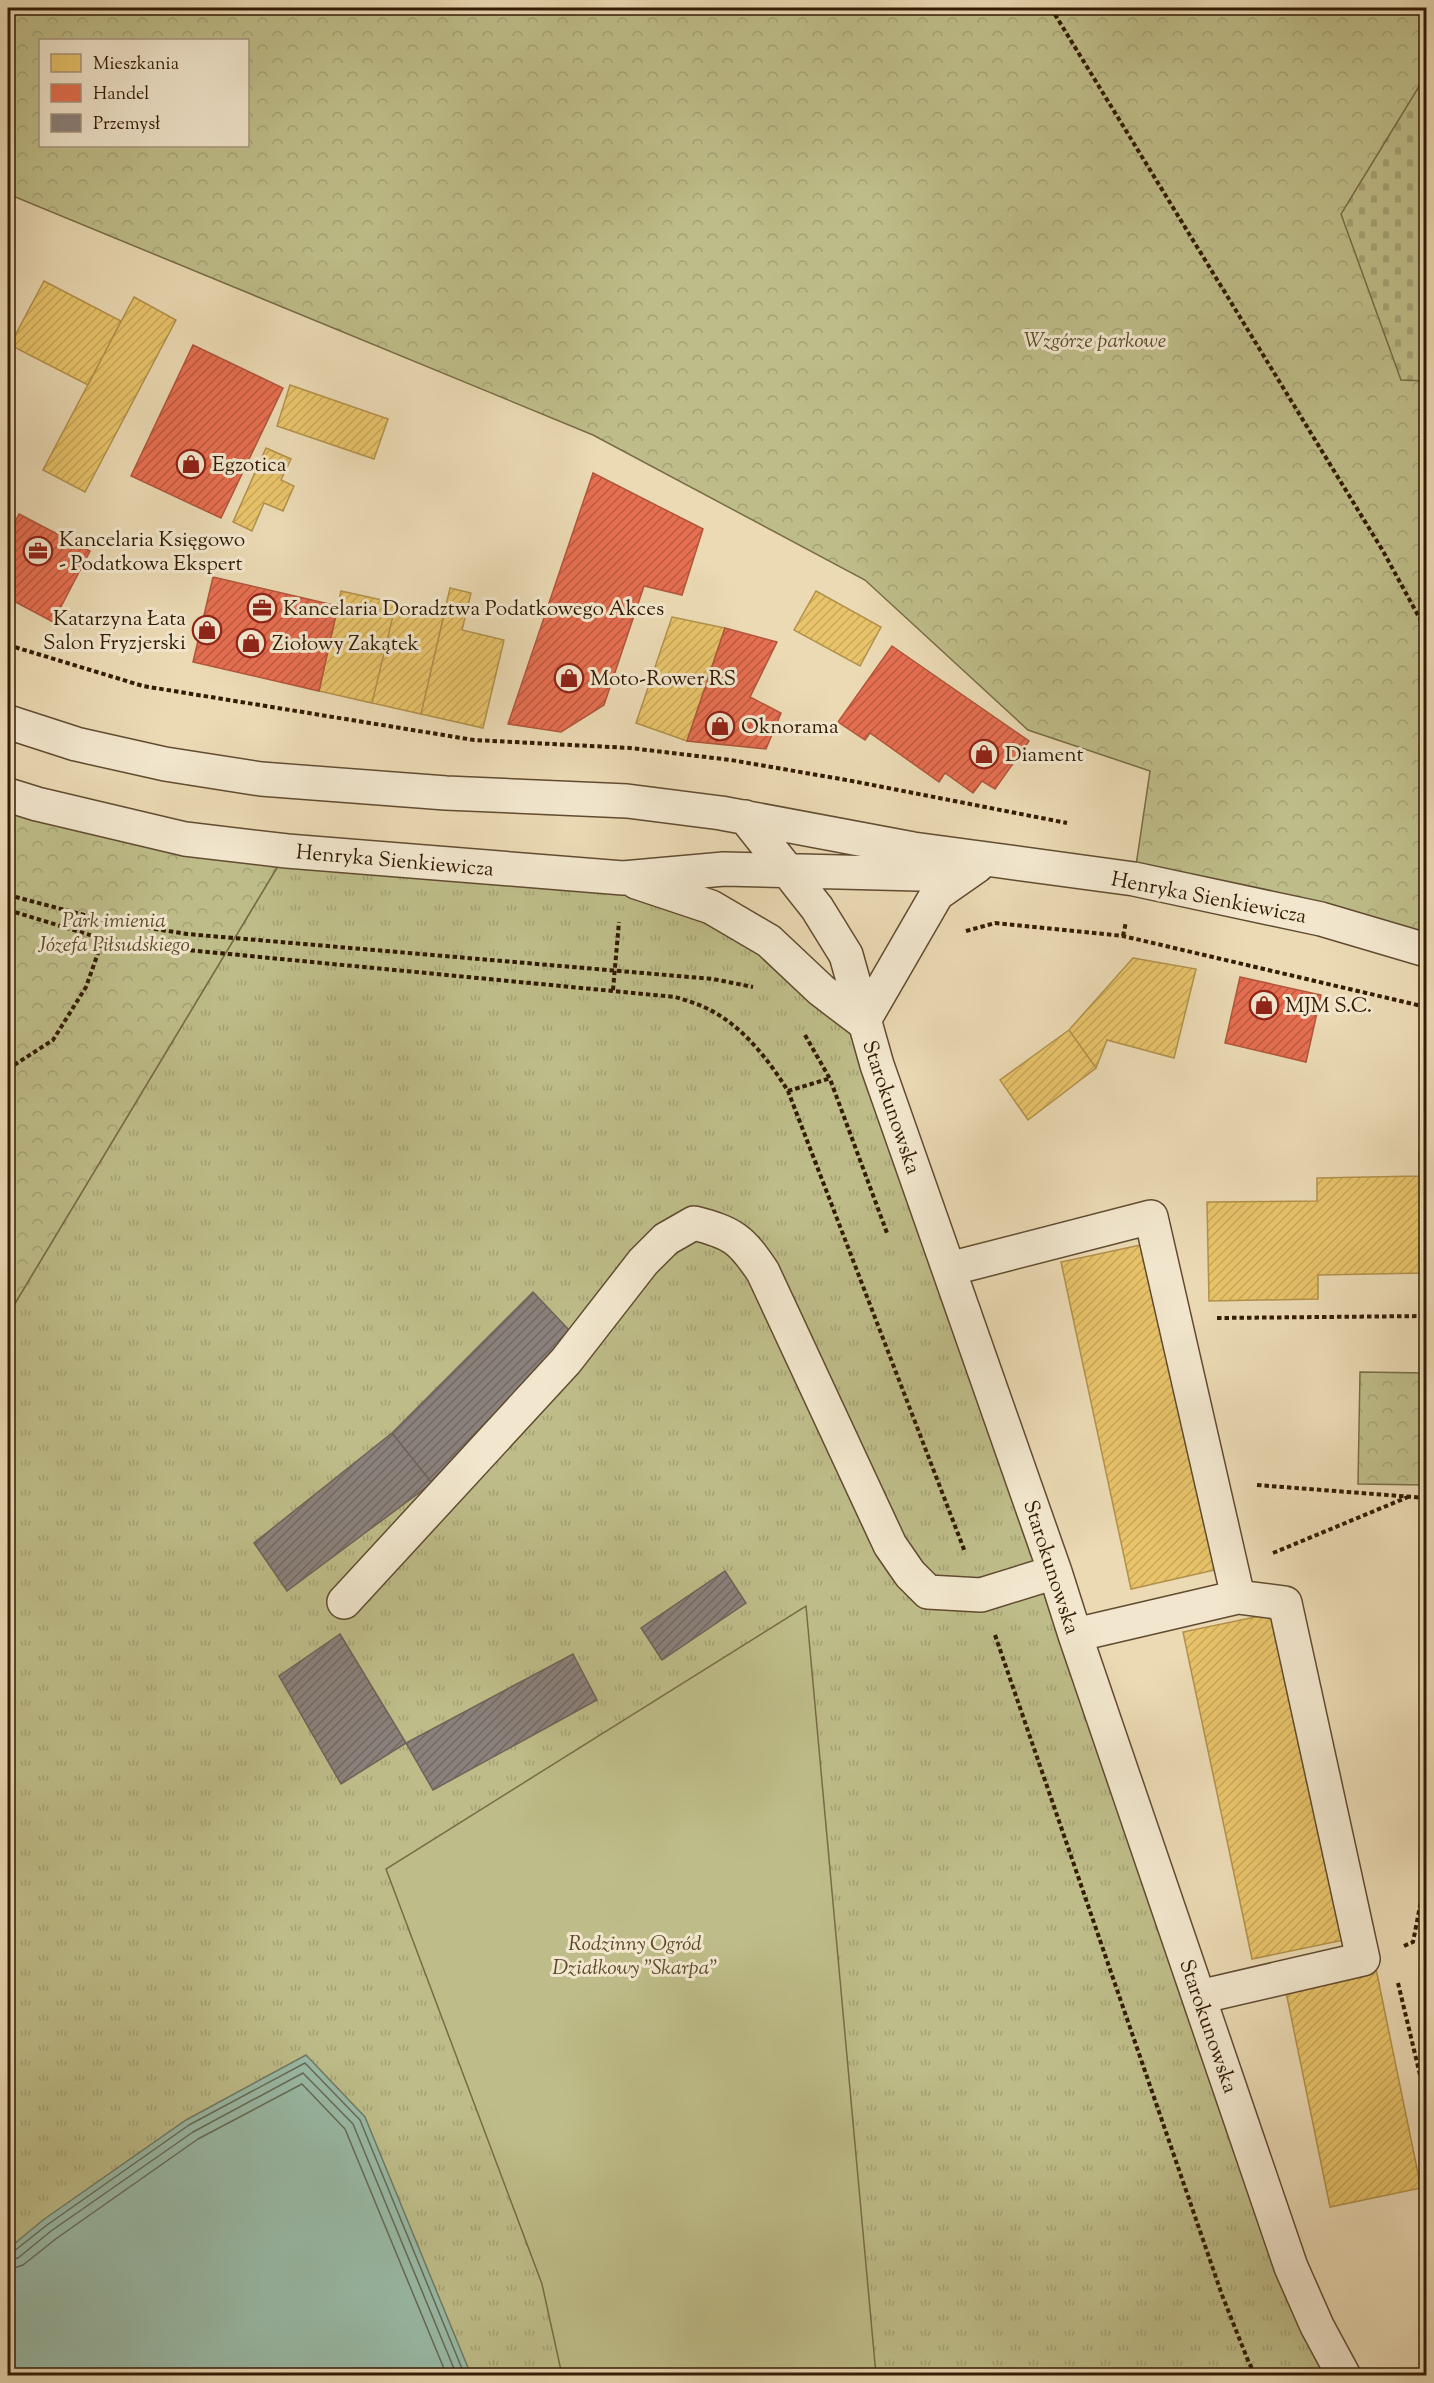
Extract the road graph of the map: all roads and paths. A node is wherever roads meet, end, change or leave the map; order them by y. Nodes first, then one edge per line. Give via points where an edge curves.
1 (1051, 8) edge
2 (1426, 630) edge
3 (8, 722) edge
4 (8, 795) edge
5 (745, 817) junction
6 (987, 859) junction
7 (787, 870) junction
8 (623, 878) junction
9 (959, 934) dead end
10 (103, 939) dead end
11 (1426, 950) edge
12 (613, 990) dead end
13 (1426, 1007) edge
14 (863, 1022) junction
15 (877, 1065) junction
16 (8, 1070) edge
17 (788, 1091) dead end
18 (949, 1269) junction
19 (1426, 1316) edge
20 (1173, 1318) junction
21 (1211, 1482) junction
22 (1408, 1497) junction
23 (1426, 1498) edge
24 (1055, 1572) junction
25 (1234, 1584) junction
26 (344, 1602) dead end
27 (1075, 1635) junction
28 (1426, 1859) edge
29 (1426, 1891) edge
30 (1422, 1896) junction
31 (1398, 1948) dead end
32 (1396, 1974) dead end
33 (1199, 1996) junction
34 (1426, 2100) edge
35 (1344, 2376) edge

1 - 2 path via 1383,551
3 - 5 street, Henryka Sienkiewicza via 98,749 261,779 627,801
4 - 8 street, Henryka Sienkiewicza via 185,839
5 - 6 street, Henryka Sienkiewicza
5 - 7 street
6 - 7 street, Henryka Sienkiewicza via 918,874
6 - 11 street, Henryka Sienkiewicza via 1134,879 1321,919
6 - 14 street via 937,894
7 - 8 street, Henryka Sienkiewicza via 724,868
7 - 14 street via 846,955
8 - 12 path
8 - 14 street, Starokunowska via 711,907 770,941 821,990
9 - 13 path via 995,923 1123,936
10 - 16 path via 86,987 52,1040
14 - 15 street, Starokunowska
15 - 17 path
15 - 18 street, Starokunowska
18 - 20 street via 1150,1217
18 - 24 street, Starokunowska
19 - 20 path
20 - 21 street
21 - 22 path
21 - 25 street
22 - 23 path
22 - 25 path
24 - 26 street via 981,1595 928,1592 890,1545 763,1272 746,1246 722,1230 694,1223 666,1239 644,1262 566,1361
24 - 27 street, Starokunowska
25 - 27 street
25 - 33 street via 1285,1603 1363,1959
27 - 33 street, Starokunowska
28 - 30 path
29 - 30 path
30 - 31 path via 1413,1942
32 - 34 path
33 - 35 street, Starokunowska via 1291,2267

